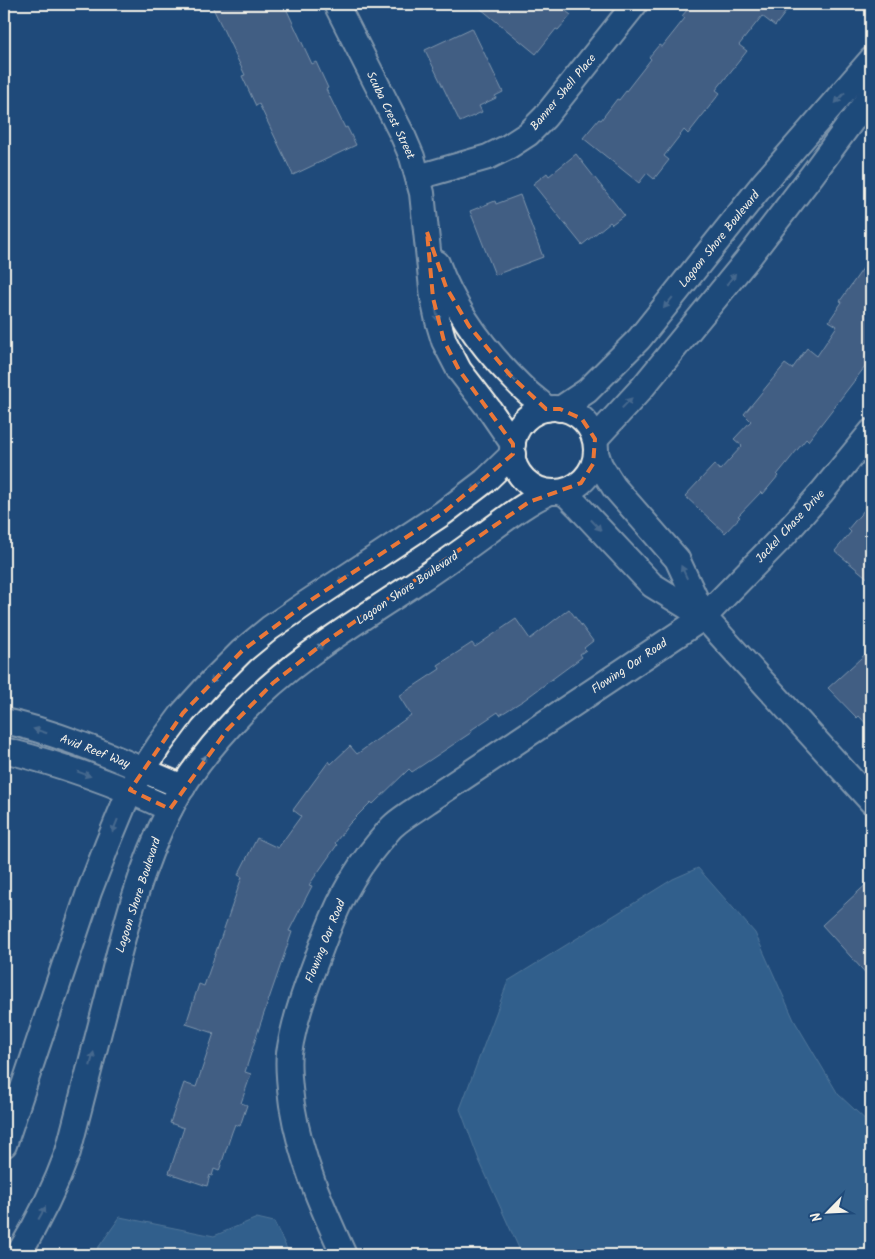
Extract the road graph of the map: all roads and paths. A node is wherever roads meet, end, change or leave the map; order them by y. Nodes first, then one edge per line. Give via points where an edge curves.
1 (336, 4) edge
2 (636, 4) edge
3 (871, 60) edge
4 (871, 94) edge
5 (418, 177) junction
6 (427, 232) junction
7 (553, 409) junction
8 (871, 432) edge
9 (595, 446) junction
10 (513, 449) junction
11 (555, 492) junction
12 (704, 616) junction
13 (4, 721) edge
14 (4, 750) edge
15 (142, 770) junction
16 (183, 788) junction
17 (130, 790) junction
18 (871, 801) edge
19 (170, 810) junction
20 (4, 1145) edge
21 (18, 1255) edge
22 (344, 1255) edge

1 - 5 street, Scuba Crest Street via 403,136
2 - 5 street, Banner Shell Place via 528,134 488,157
3 -> 7 street, Lagoon Shore Boulevard via 763,184 639,339 588,391
9 -> 4 street via 746,261
5 - 6 street, Scuba Crest Street
7 -> 6 street, Scuba Crest Street via 532,396 510,375 469,326 446,287
6 -> 10 street, Scuba Crest Street via 433,298 444,340 459,370 489,409
7 - 9 street via 571,412 582,419 590,428
7 - 10 street via 534,413 524,421
8 - 12 street, Jackel Chase Drive via 785,534
9 - 11 street via 594,464 585,478 571,489
12 -> 9 street via 677,559 614,486 600,465
10 - 11 street via 515,465 529,484
10 -> 15 street via 485,481 443,513 270,628 242,651 183,713
11 -> 12 street via 567,495 652,585
16 -> 11 street, Lagoon Shore Boulevard via 242,713 294,665 449,561 523,506
12 - 18 street
12 - 22 street, Flowing Oar Road via 393,826 351,879 335,909 306,988 289,1055 290,1090 297,1134 307,1170
15 -> 13 street, Avid Reef Way via 51,735
14 -> 17 street, Avid Reef Way via 42,759
15 - 16 street, Avid Reef Way
15 - 17 street
16 - 19 street, Lagoon Shore Boulevard
17 - 19 street, Avid Reef Way
17 -> 20 street via 90,892
21 -> 19 street, Lagoon Shore Boulevard via 59,1179 124,933 154,845

